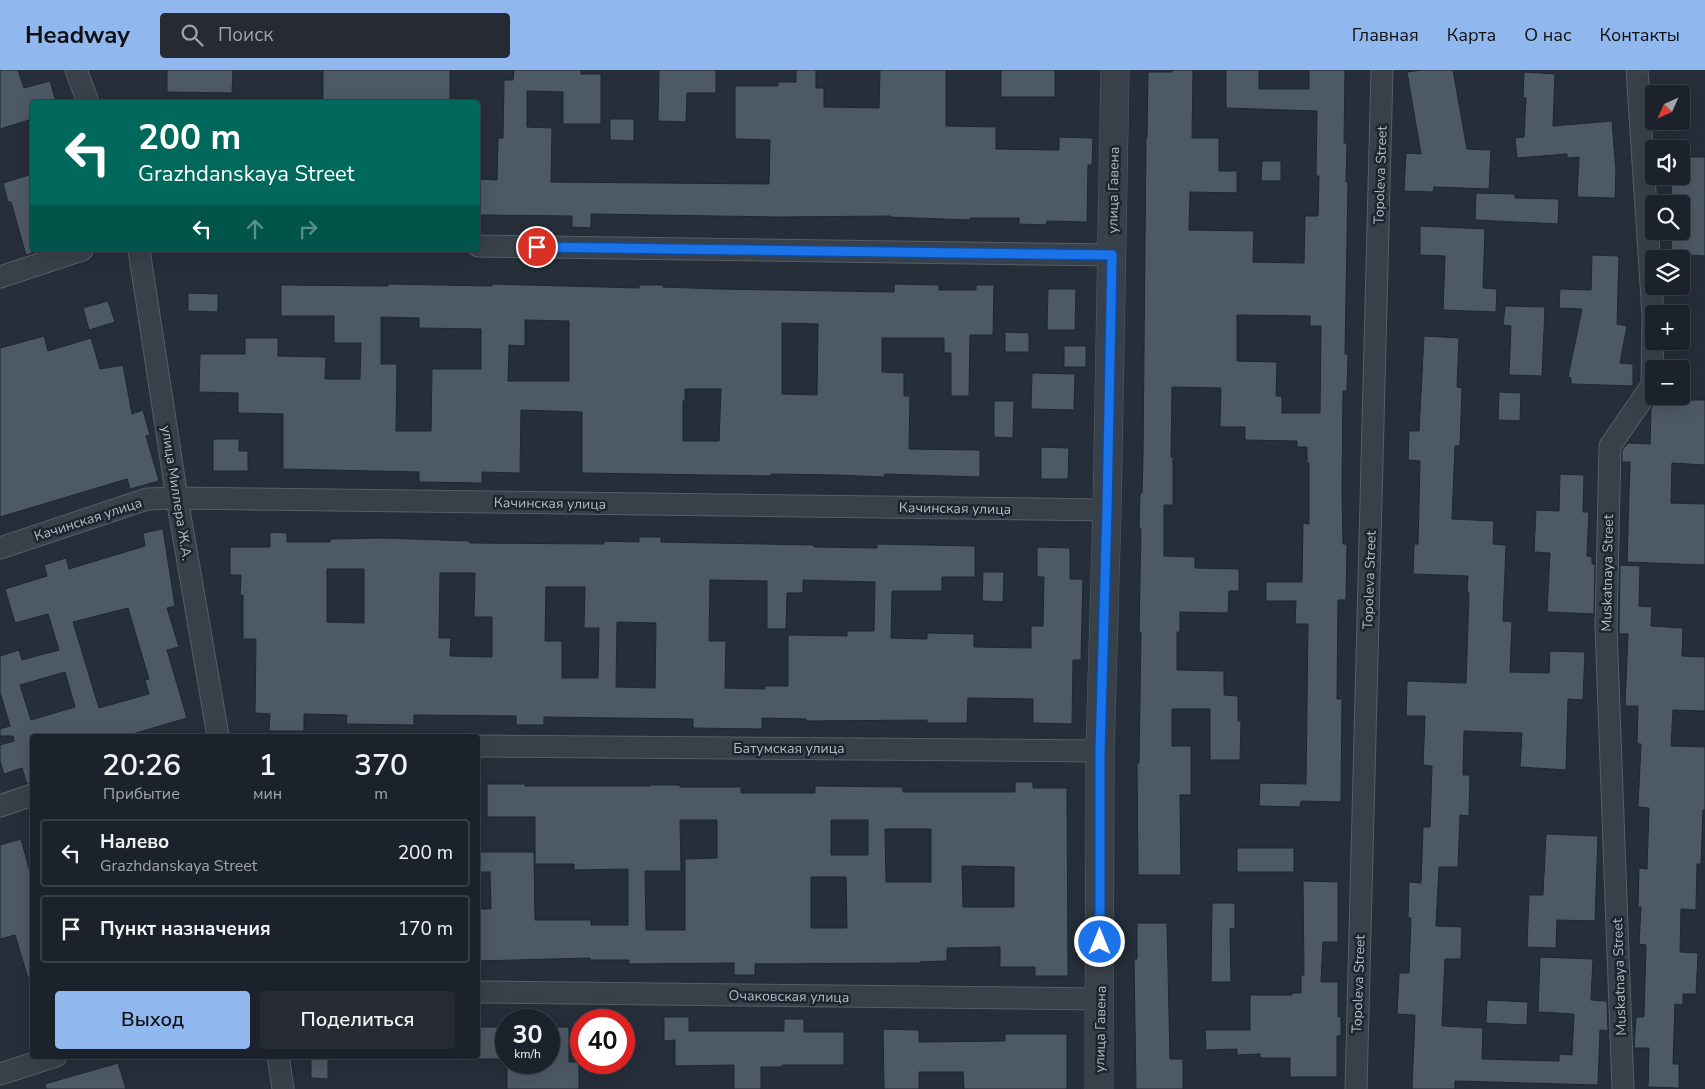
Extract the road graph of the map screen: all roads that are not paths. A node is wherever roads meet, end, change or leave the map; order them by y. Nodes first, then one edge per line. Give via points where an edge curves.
1 (76, 70) edge
2 (1115, 70) edge
3 (1382, 70) edge
4 (1637, 70) edge
5 (87, 100) edge
6 (480, 246) edge
7 (76, 252) edge
8 (139, 252) edge
9 (1112, 255) junction
10 (0, 277) edge
11 (177, 498) junction
12 (1107, 510) junction
13 (0, 548) edge
14 (218, 734) edge
15 (480, 746) edge
16 (1100, 751) junction
17 (30, 796) edge
18 (0, 806) edge
19 (480, 992) edge
20 (1100, 999) junction
21 (47, 1059) edge
22 (278, 1059) edge
23 (0, 1074) edge
24 (283, 1089) edge
25 (1099, 1089) edge
26 (1356, 1089) edge
27 (1623, 1089) edge

1 - 5 street
2 - 9 street, улица Гавена
3 - 26 street, Topoleva Street
4 - 27 street, Muskatnaya Street via 1653,315 1652,385 1610,446 1606,627
6 - 9 street
7 - 10 street
8 - 11 street, улица Миллера Ж.А.
9 - 12 street, улица Гавена
11 - 12 street, Качинская улица
11 - 13 street, Качинская улица via 147,500
11 - 14 street, улица Миллера Ж.А.
12 - 16 street, улица Гавена
15 - 16 street, Батумская улица
16 - 20 street, улица Гавена
17 - 18 street
19 - 20 street, Очаковская улица
20 - 25 street, улица Гавена
21 - 23 street
22 - 24 street

